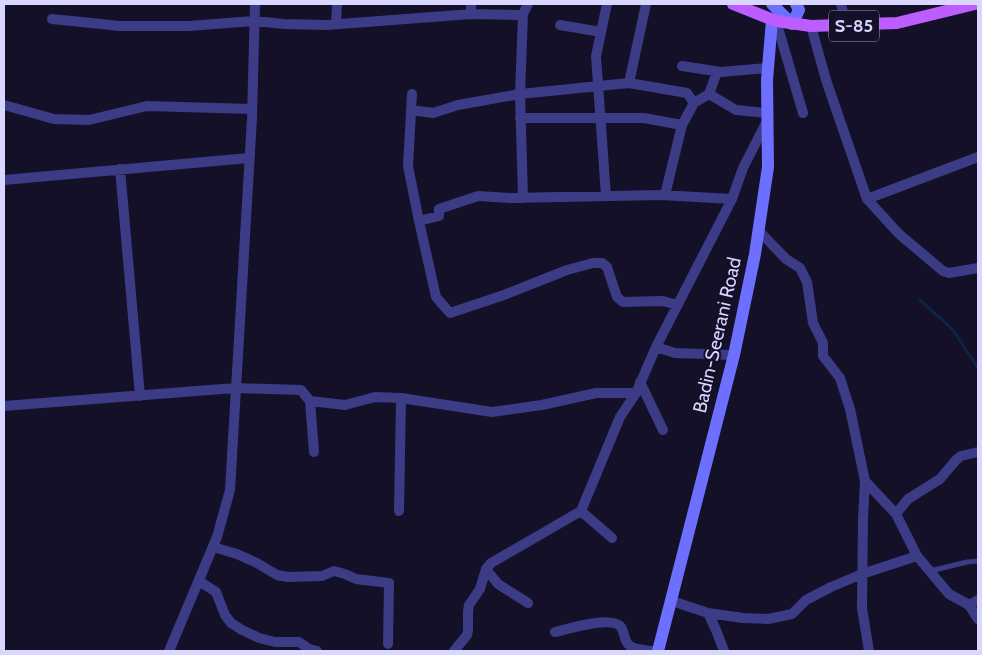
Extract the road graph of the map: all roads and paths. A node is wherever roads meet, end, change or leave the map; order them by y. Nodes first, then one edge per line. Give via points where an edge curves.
1 (255, 4) edge
2 (337, 4) edge
3 (528, 4) edge
4 (607, 4) edge
5 (646, 4) edge
6 (733, 4) edge
7 (772, 4) edge
8 (796, 4) edge
9 (841, 4) edge
10 (975, 4) edge
11 (471, 9) edge
12 (523, 14) junction
13 (52, 19) dead end
14 (254, 21) junction
15 (774, 21) junction
16 (336, 24) junction
17 (792, 24) junction
18 (560, 25) dead end
19 (811, 26) junction
20 (846, 26) junction
21 (601, 32) junction
22 (682, 66) dead end
23 (768, 68) junction
24 (717, 72) junction
25 (629, 83) junction
26 (598, 86) junction
27 (412, 94) dead end
28 (520, 94) junction
29 (710, 94) junction
30 (694, 103) junction
31 (4, 105) edge
32 (252, 109) junction
33 (412, 110) junction
34 (803, 113) dead end
35 (767, 117) junction
36 (520, 118) junction
37 (601, 118) junction
38 (682, 126) junction
39 (978, 157) edge
40 (249, 158) junction
41 (120, 169) junction
42 (4, 180) edge
43 (665, 195) junction
44 (606, 196) junction
45 (523, 198) junction
46 (732, 199) junction
47 (867, 199) junction
48 (419, 221) junction
49 (758, 230) junction
50 (978, 269) edge
51 (677, 305) junction
52 (656, 347) junction
53 (734, 355) junction
54 (640, 382) junction
55 (235, 388) junction
56 (636, 393) junction
57 (140, 396) junction
58 (401, 398) junction
59 (310, 401) junction
60 (4, 406) edge
61 (663, 430) dead end
62 (314, 452) dead end
63 (978, 452) edge
64 (865, 481) junction
65 (580, 510) junction
66 (399, 511) dead end
67 (896, 514) junction
68 (612, 538) dead end
69 (213, 547) junction
70 (917, 556) junction
71 (978, 561) edge
72 (486, 569) junction
73 (930, 571) junction
74 (862, 574) junction
75 (199, 581) junction
76 (978, 600) edge
77 (672, 601) junction
78 (528, 603) dead end
79 (969, 605) junction
80 (708, 614) junction
81 (978, 620) edge
82 (555, 632) dead end
83 (388, 644) dead end
84 (169, 651) edge
85 (317, 651) edge
86 (454, 651) edge
87 (651, 651) edge
88 (658, 651) edge
89 (724, 651) edge
90 (869, 651) edge

1 - 14 street
2 - 16 street
3 - 12 street
4 - 21 street
5 - 25 street
6 - 15 main road, S-85
7 - 17 street
8 - 17 street via 799,10
9 - 20 street
10 - 20 main road, S-85 via 897,23
11 - 12 street
11 - 16 street
12 - 28 street
13 - 14 street via 120,26 189,26
14 - 16 street
14 - 32 street
15 - 17 main road, S-85
15 - 23 street, Badin-Seerani Road
15 - 34 street
17 - 19 main road, S-85
18 - 21 street
19 - 20 main road, S-85
19 - 47 street
21 - 26 street via 596,56
22 - 24 street
23 - 24 street
23 - 35 street, Badin-Seerani Road
24 - 29 street
25 - 26 street
25 - 30 street via 687,93
26 - 28 street
26 - 37 street
27 - 33 street
28 - 33 street via 433,113
28 - 36 street
29 - 30 street
29 - 35 street via 736,110
30 - 38 street
31 - 32 street via 54,119 89,120 147,106
32 - 40 street
33 - 48 street via 408,166
35 - 46 street
35 - 49 street, Badin-Seerani Road via 768,167
36 - 37 street
36 - 45 street
37 - 38 street via 644,118
37 - 44 street
38 - 43 street
39 - 47 street
40 - 41 street
40 - 55 street
41 - 42 street
41 - 57 street
43 - 44 street
43 - 46 street
44 - 45 street
45 - 48 street via 478,196 439,209 439,216
46 - 51 street
47 - 50 street via 899,234 943,271
48 - 51 street via 436,298 450,313 593,263 608,267 617,297 622,302 663,301
49 - 53 street, Badin-Seerani Road
49 - 64 street via 786,259 800,268 807,282 813,323 823,343 823,356 840,378 850,409
51 - 52 street
52 - 53 street via 675,353
52 - 54 street
53 - 77 street, Badin-Seerani Road
54 - 56 street
54 - 61 street
55 - 57 street
55 - 59 street via 301,390
55 - 69 street via 230,490
56 - 58 street via 596,393 542,406 492,412
56 - 65 street via 620,417
57 - 60 street
58 - 59 street via 375,397 345,405
58 - 66 street
59 - 62 street
63 - 67 street via 961,456 940,479 908,499
64 - 67 street
64 - 74 street
65 - 68 street
65 - 72 street via 491,562
67 - 70 street
69 - 75 street
69 - 83 street via 237,554 277,575 322,576 334,571 356,580 389,582
70 - 73 street
70 - 74 street
71 - 73 lane
72 - 78 street via 498,584
72 - 86 street via 480,589 469,605 467,635
73 - 79 street via 949,594
74 - 80 street via 806,600 792,614 768,620
74 - 90 street
75 - 84 street
75 - 85 street via 216,592 224,615 242,630 276,642 299,642
76 - 79 street
77 - 80 street
77 - 88 street, Badin-Seerani Road
79 - 81 street
80 - 89 street
82 - 87 street via 616,623 621,627 626,644

